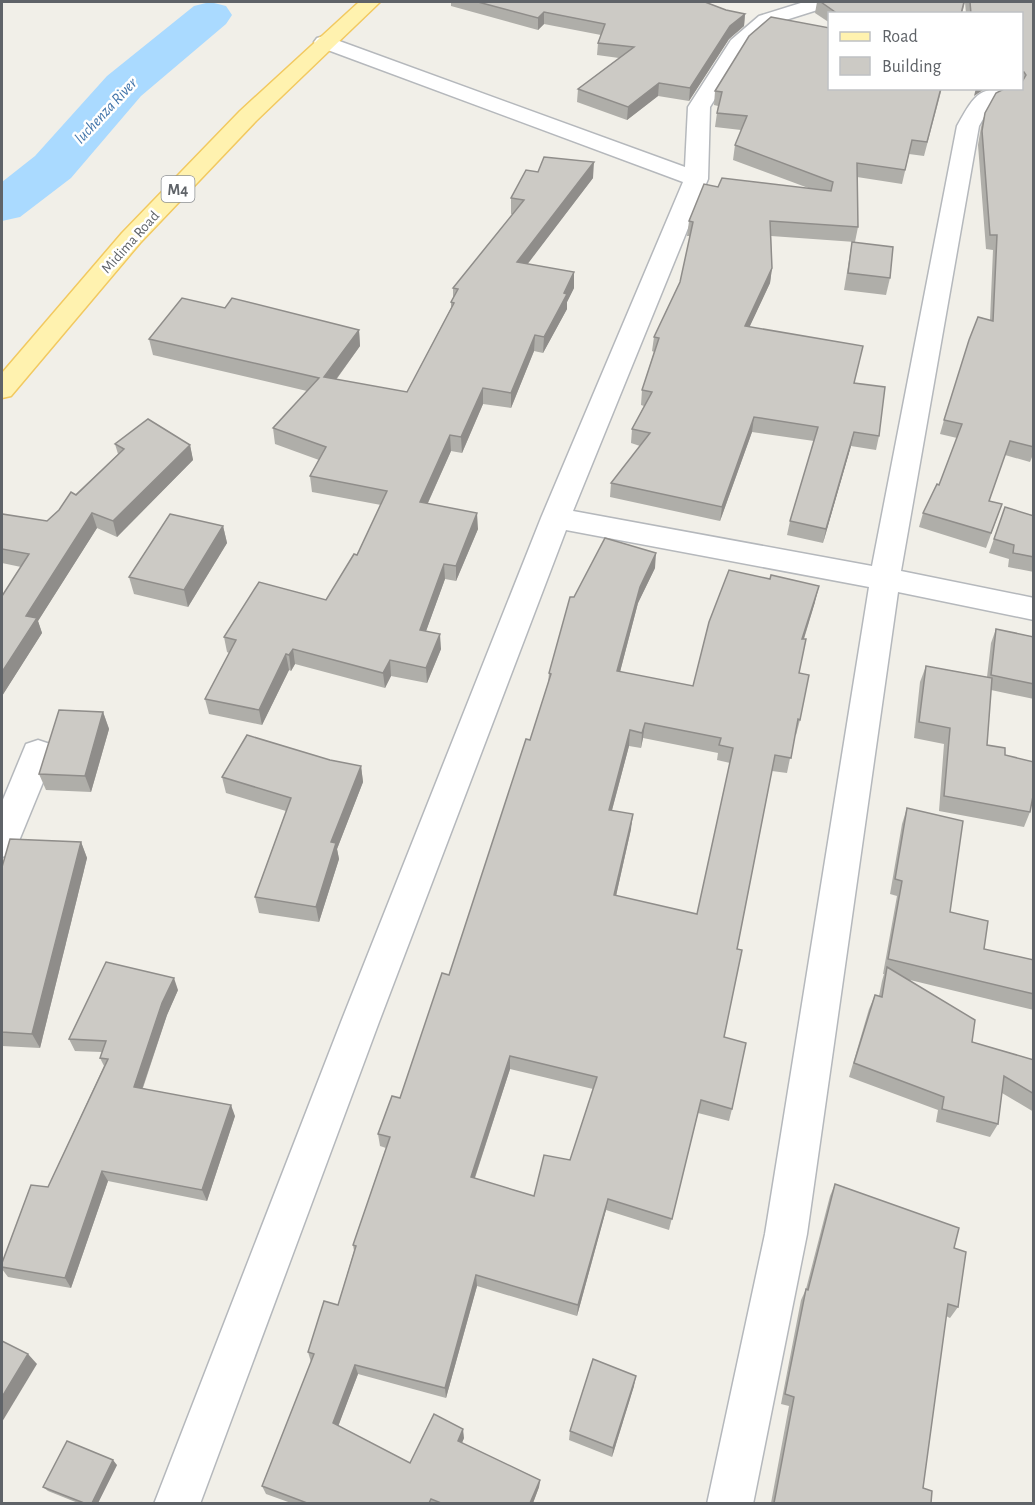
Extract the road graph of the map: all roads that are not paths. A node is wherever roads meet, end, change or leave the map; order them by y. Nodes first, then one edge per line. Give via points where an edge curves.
1 (370, 2) edge
2 (823, 2) edge
3 (324, 42) junction
4 (1008, 90) edge
5 (696, 179) junction
6 (2, 390) edge
7 (556, 518) junction
8 (885, 579) junction
9 (1034, 609) edge
10 (38, 753) dead end
11 (2, 843) edge
12 (177, 1503) edge
13 (730, 1503) edge

1 - 3 main road, Midima Road / M4
2 - 5 street via 766,20 738,44 699,107
3 - 5 street
3 - 6 main road, Midima Road / M4 via 131,238
4 - 8 street via 982,101 968,126
5 - 7 street
7 - 8 street
7 - 12 street
8 - 9 street
8 - 13 street via 786,1234
10 - 11 street

